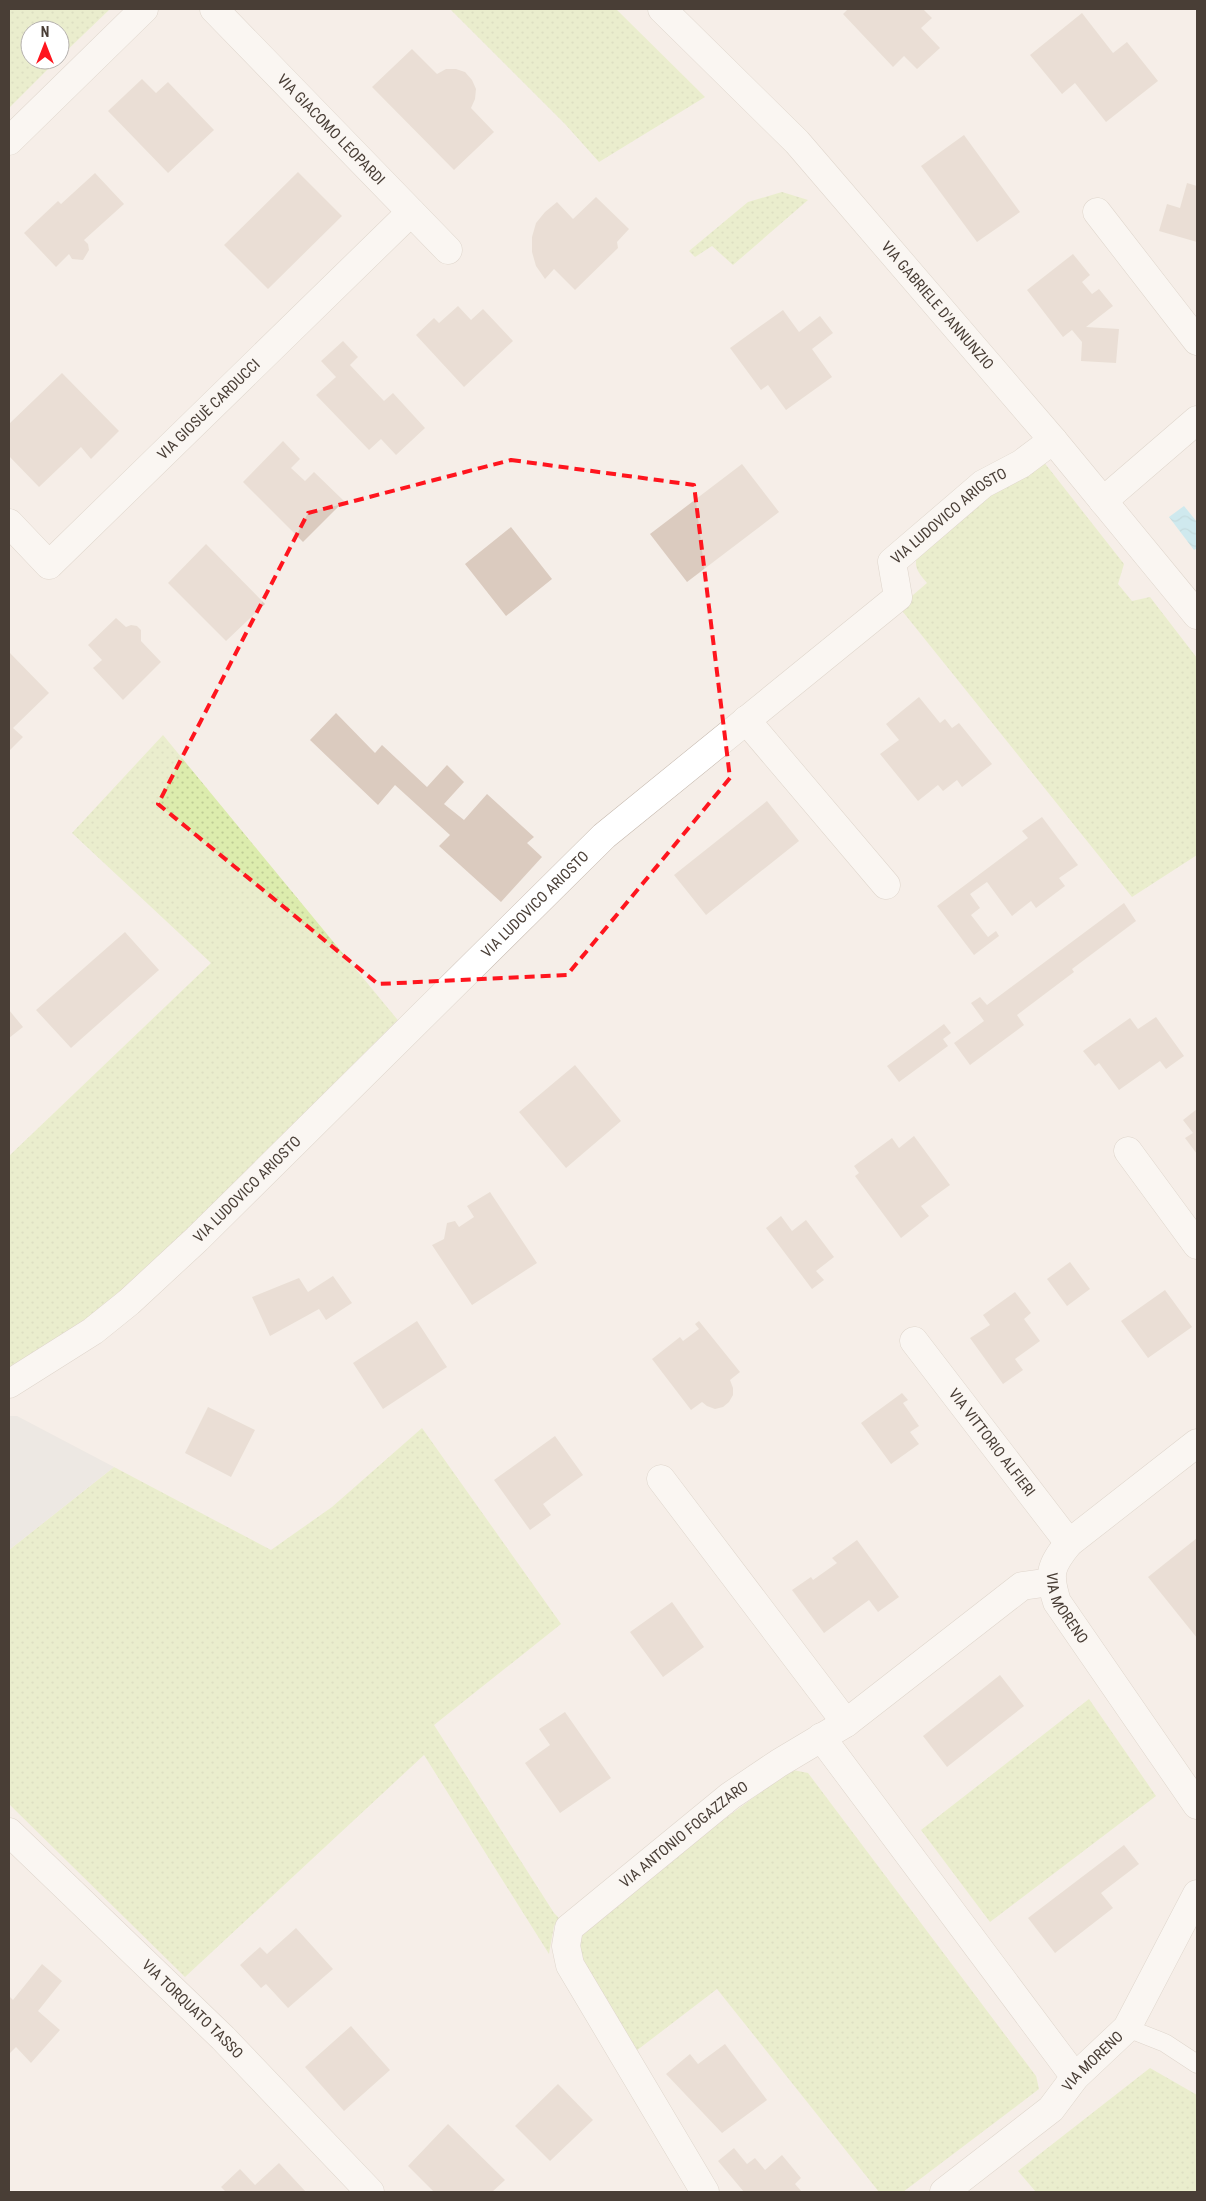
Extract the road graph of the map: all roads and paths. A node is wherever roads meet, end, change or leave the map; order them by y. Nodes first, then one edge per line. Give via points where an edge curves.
1 (144, 9) edge
2 (214, 9) edge
3 (662, 9) edge
4 (9, 141) edge
5 (411, 212) junction
6 (1097, 212) dead end
7 (448, 250) dead end
8 (1197, 341) edge
9 (1197, 420) edge
10 (1053, 440) junction
11 (1103, 501) junction
12 (9, 524) edge
13 (1197, 615) edge
14 (746, 720) junction
15 (886, 885) dead end
16 (1128, 1151) dead end
17 (1197, 1245) edge
18 (914, 1341) dead end
19 (9, 1384) edge
20 (1197, 1442) edge
21 (661, 1479) dead end
22 (1069, 1543) junction
23 (1050, 1582) junction
24 (846, 1723) junction
25 (821, 1737) junction
26 (1197, 1805) edge
27 (9, 1832) edge
28 (1197, 1894) edge
29 (1127, 2028) junction
30 (1197, 2064) edge
31 (1075, 2077) junction
32 (370, 2192) edge
33 (705, 2192) edge
34 (944, 2192) edge

1 - 4 street
2 - 5 street, VIA GIACOMO LEOPARDI
3 - 10 street, VIA GABRIELE D'ANNUNZIO via 797,142
5 - 7 street, VIA GIACOMO LEOPARDI
5 - 12 street, VIA GIOSUÈ CARDUCCI via 50,565
6 - 8 street
9 - 11 street
10 - 11 street, VIA GABRIELE D'ANNUNZIO
10 - 14 street, VIA LUDOVICO ARIOSTO via 1021,464 983,484 892,562 898,597
11 - 13 street, VIA GABRIELE D'ANNUNZIO
14 - 15 street
14 - 19 street, VIA LUDOVICO ARIOSTO via 604,836 204,1232 129,1302 93,1331
16 - 17 street
18 - 22 street, VIA VITTORIO ALFIERI
20 - 22 street, VIA MORENO
21 - 24 street
22 - 23 street, VIA MORENO via 1055,1560
23 - 24 street, VIA ANTONIO FOGAZZARO via 1022,1586
23 - 26 street, VIA MORENO via 1057,1602
24 - 25 street, VIA ANTONIO FOGAZZARO
25 - 31 street
25 - 33 street, VIA ANTONIO FOGAZZARO via 730,1796 569,1928 566,1946 570,1965
27 - 32 street, VIA TORQUATO TASSO via 223,2038
28 - 29 street, VIA MORENO
29 - 30 lane via 1165,2042
29 - 31 street, VIA MORENO
31 - 34 street, VIA MORENO via 1051,2109

